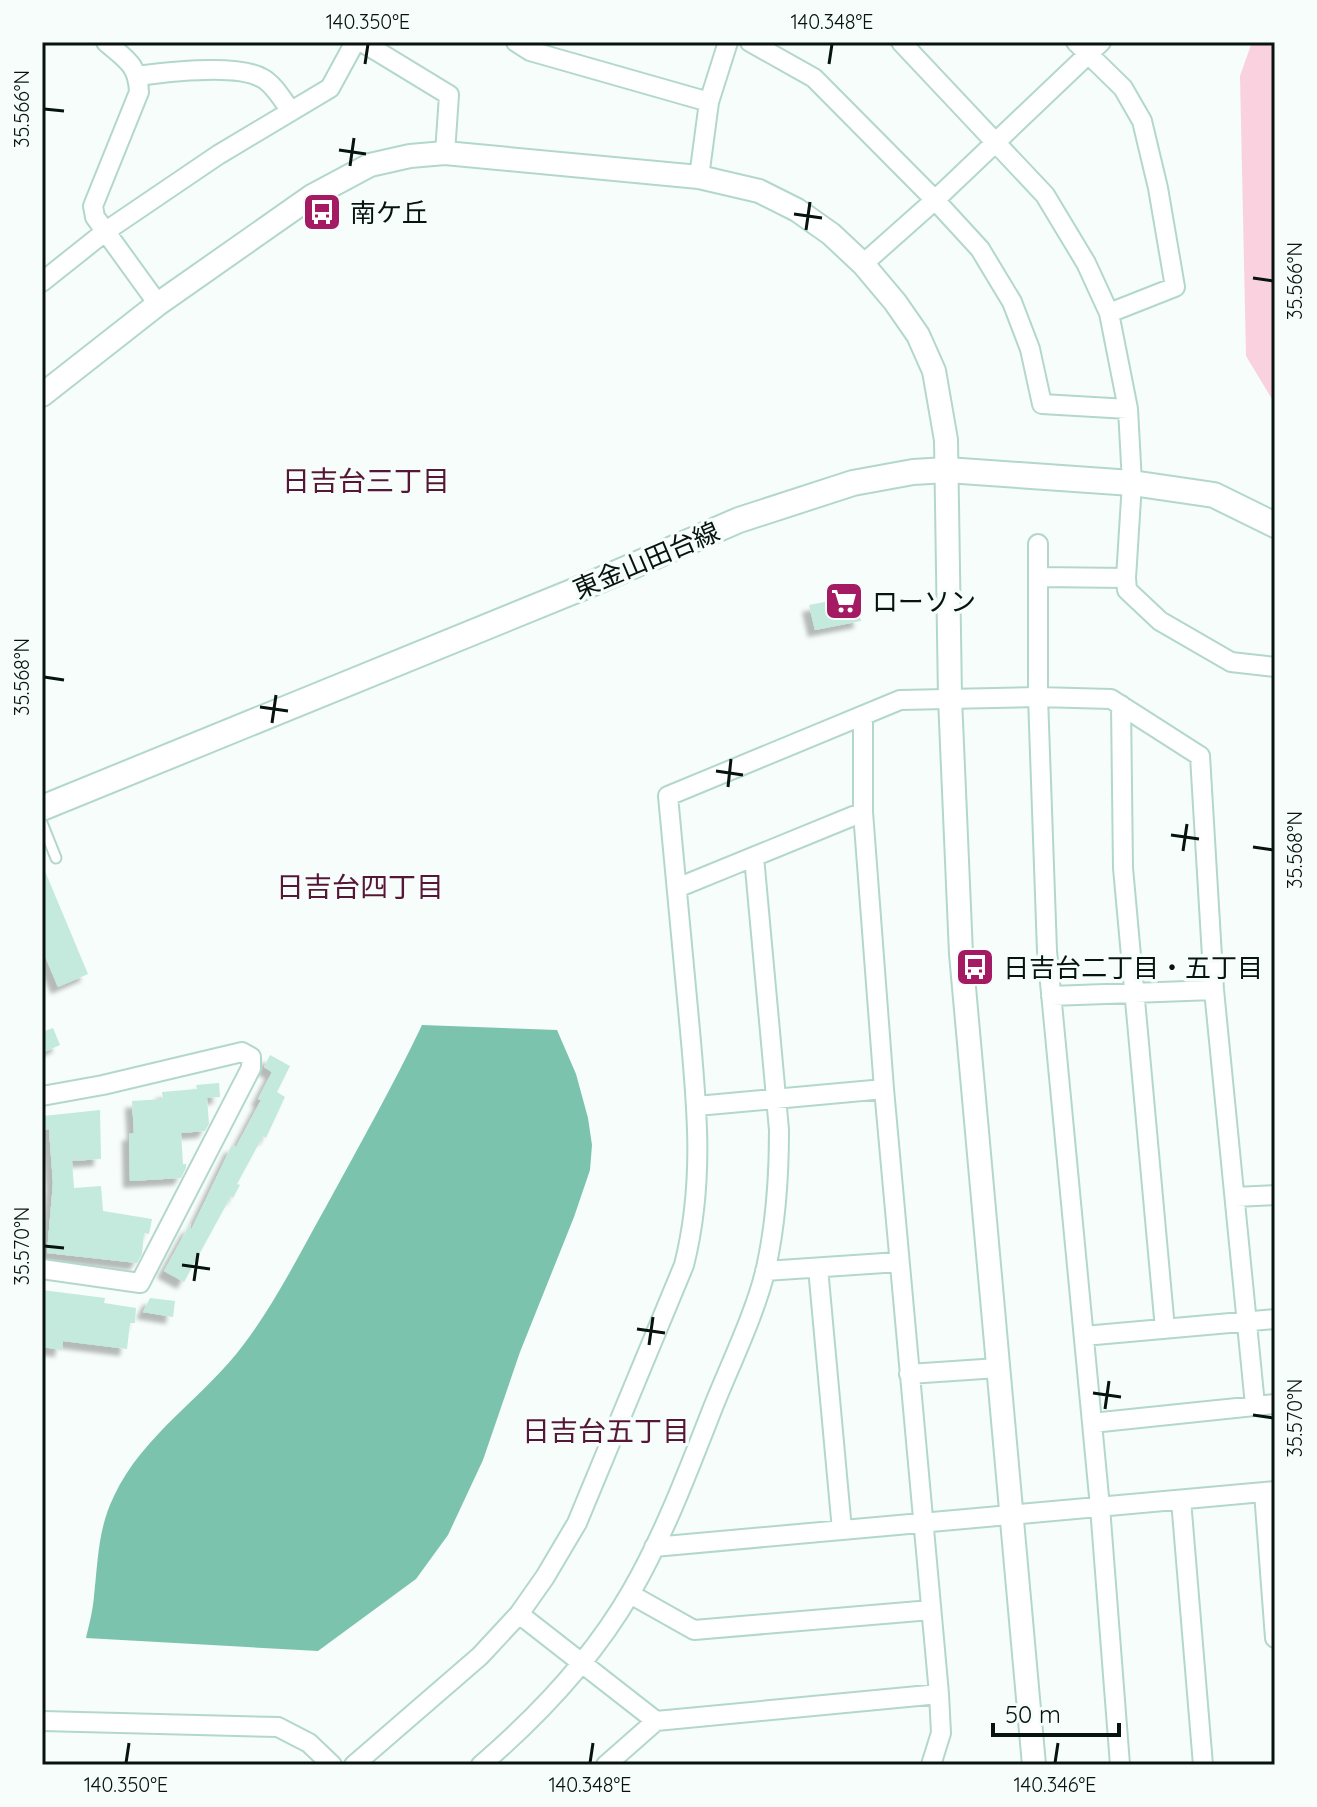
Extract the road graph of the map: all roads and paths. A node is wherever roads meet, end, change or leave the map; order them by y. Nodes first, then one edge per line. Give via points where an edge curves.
1 (106, 42) edge
2 (355, 42) edge
3 (362, 42) edge
4 (516, 42) edge
5 (728, 42) edge
6 (750, 42) edge
7 (901, 42) edge
8 (1089, 46) edge
9 (138, 76) junction
10 (709, 102) junction
11 (291, 111) junction
12 (996, 143) junction
13 (445, 153) junction
14 (699, 177) junction
15 (935, 200) junction
16 (106, 231) junction
17 (863, 264) junction
18 (42, 282) edge
19 (158, 304) junction
20 (1109, 313) junction
21 (42, 395) edge
22 (1128, 409) junction
23 (947, 470) junction
24 (1132, 483) junction
25 (1275, 525) edge
26 (1038, 544) dead end
27 (1040, 577) junction
28 (1126, 578) junction
29 (1275, 667) edge
30 (1038, 697) junction
31 (950, 698) junction
32 (1121, 705) junction
33 (863, 716) junction
34 (42, 808) edge
35 (863, 812) junction
36 (42, 823) edge
37 (754, 857) junction
38 (56, 858) dead end
39 (677, 888) junction
40 (1214, 990) junction
41 (1134, 994) junction
42 (1051, 996) junction
43 (884, 1089) junction
44 (42, 1096) edge
45 (778, 1097) junction
46 (697, 1106) junction
47 (1275, 1195) edge
48 (1235, 1197) junction
49 (899, 1262) junction
50 (818, 1268) junction
51 (42, 1269) edge
52 (765, 1271) junction
53 (1275, 1319) edge
54 (1247, 1321) junction
55 (1165, 1329) junction
56 (1084, 1336) junction
57 (998, 1368) junction
58 (909, 1374) junction
59 (1275, 1404) edge
60 (1255, 1405) junction
61 (1092, 1423) junction
62 (1269, 1492) edge
63 (1181, 1500) junction
64 (1100, 1507) junction
65 (1012, 1515) junction
66 (924, 1523) junction
67 (842, 1530) junction
68 (654, 1547) junction
69 (630, 1594) junction
70 (931, 1610) junction
71 (519, 1614) junction
72 (1275, 1638) edge
73 (581, 1663) junction
74 (939, 1694) junction
75 (42, 1721) edge
76 (656, 1721) junction
77 (332, 1765) edge
78 (354, 1765) edge
79 (481, 1765) edge
80 (606, 1765) edge
81 (931, 1765) edge
82 (1034, 1765) edge
83 (1120, 1765) edge
84 (1203, 1765) edge

1 - 9 street
2 - 11 street via 330,88
3 - 13 street via 449,95
4 - 10 street via 530,51
5 - 10 street
6 - 15 street via 814,78
7 - 12 street
8 - 12 street
8 - 20 street via 1142,121 1175,287
9 - 11 street via 244,71 265,79
9 - 16 street via 139,92 93,206
10 - 14 street
11 - 16 street
12 - 15 street
12 - 20 street via 1045,195
13 - 14 street
13 - 19 street via 370,165 343,179
14 - 17 street via 759,191 797,210
15 - 17 street
15 - 22 street via 980,249 1012,302 1030,349 1042,404
16 - 18 street
16 - 19 street
17 - 23 street via 918,335 934,371
19 - 21 street
20 - 22 street
22 - 24 street
23 - 24 main road, 東金山田台線
23 - 31 street
23 - 34 main road, 東金山田台線 via 853,483 739,520
24 - 25 main road, 東金山田台線 via 1214,495
24 - 28 street
26 - 27 street
27 - 28 street
27 - 30 street
28 - 29 street via 1127,590 1160,621 1231,662
30 - 31 street
30 - 32 street via 1111,699
30 - 42 street
31 - 33 street via 900,700
31 - 57 street via 961,954
32 - 40 street via 1200,756
32 - 41 street via 1123,868
33 - 35 street
33 - 39 street via 668,796
35 - 37 street
35 - 43 street
36 - 38 lane
37 - 39 street
37 - 45 street
39 - 46 street
40 - 41 street
40 - 48 street
41 - 42 street
41 - 55 street
42 - 56 street
43 - 45 street
43 - 49 street
44 - 51 street via 242,1052 251,1057 251,1068 140,1283
45 - 46 street
45 - 52 street via 779,1174
46 - 71 street via 698,1181 684,1265 577,1523
47 - 48 street
48 - 54 street
49 - 50 street
49 - 58 street
50 - 52 street
50 - 67 street
52 - 68 street
53 - 54 street
54 - 55 street
54 - 60 street
55 - 56 street
56 - 61 street
57 - 58 street
57 - 65 street
58 - 66 street
59 - 60 street
60 - 61 street
61 - 64 street
62 - 63 street
62 - 72 street
63 - 64 street
63 - 84 street
64 - 65 street
64 - 83 street
65 - 66 street
65 - 82 street
66 - 67 street
66 - 70 street
67 - 68 street
68 - 69 street
69 - 70 street via 694,1630
69 - 73 street
70 - 74 street
71 - 73 street
71 - 78 street via 480,1656
73 - 76 street
73 - 79 street via 539,1712
74 - 76 street
74 - 81 street via 941,1733
75 - 77 street via 278,1727 309,1743
76 - 80 street

